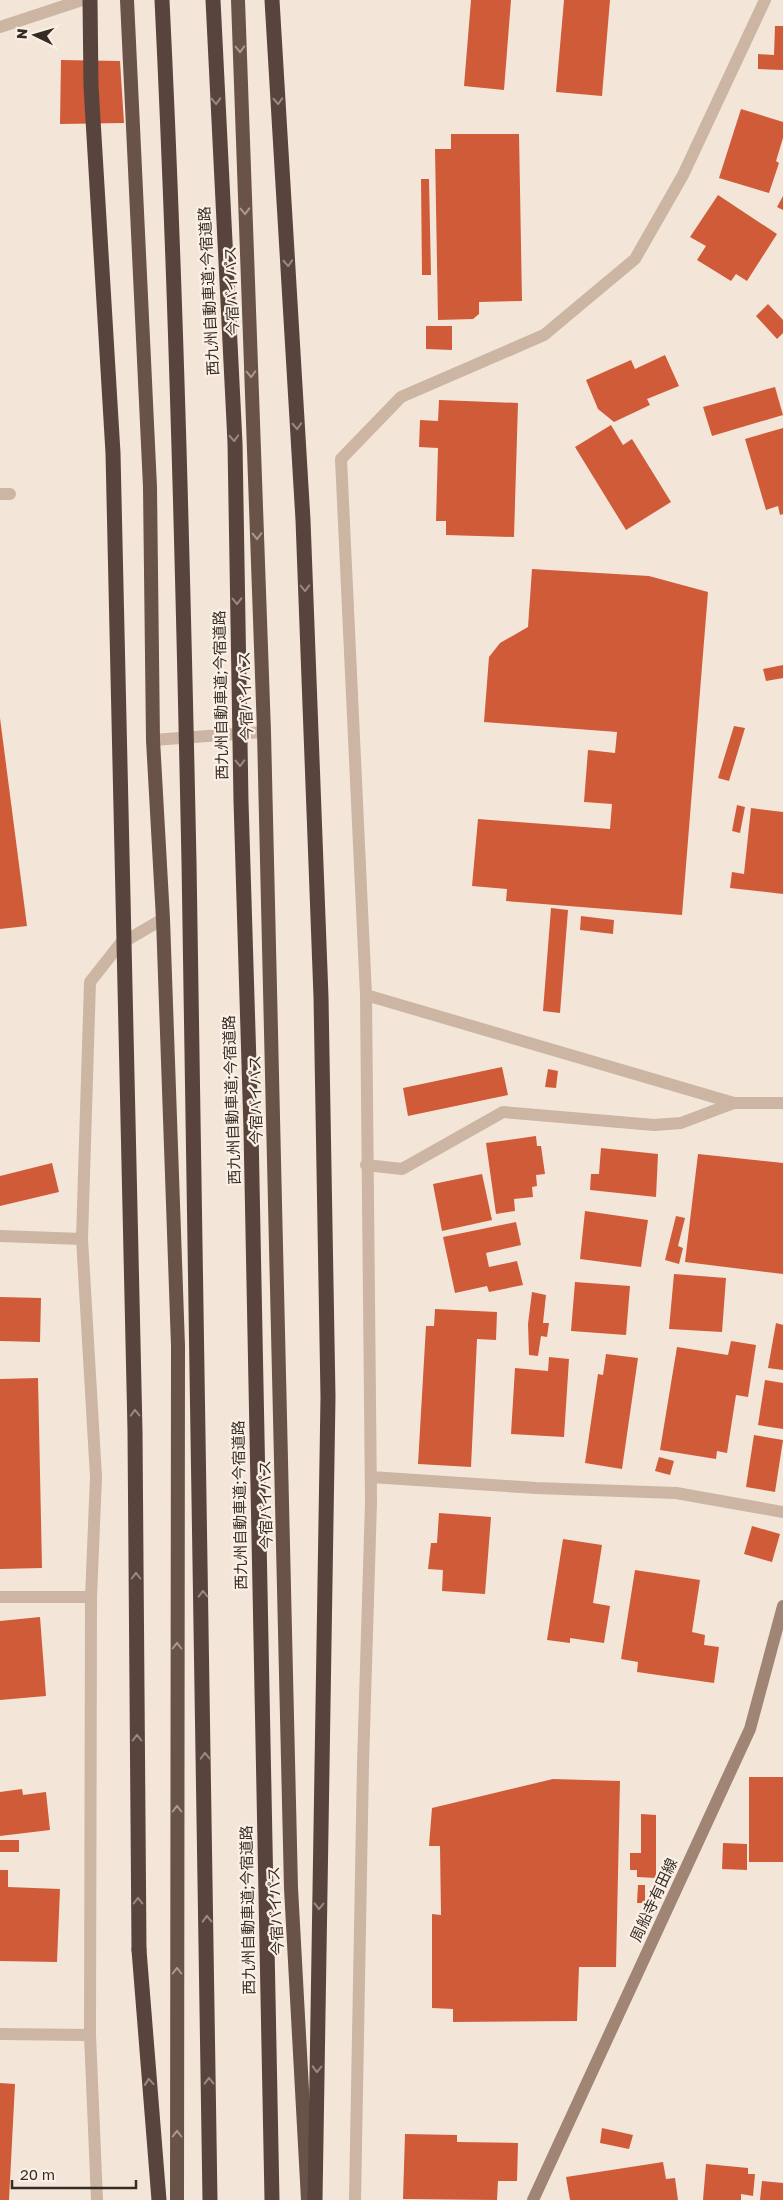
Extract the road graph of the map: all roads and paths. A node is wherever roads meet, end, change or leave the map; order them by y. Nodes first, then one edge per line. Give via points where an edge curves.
1 (82, 0) edge
2 (90, 0) edge
3 (127, 0) edge
4 (162, 0) edge
5 (213, 0) edge
6 (238, 0) edge
7 (272, 0) edge
8 (765, 0) edge
9 (0, 28) edge
10 (264, 732) junction
11 (153, 740) junction
12 (163, 919) junction
13 (366, 995) junction
14 (734, 1103) junction
15 (783, 1103) edge
16 (366, 1165) junction
17 (0, 1236) edge
18 (82, 1238) junction
19 (371, 1477) junction
20 (783, 1512) edge
21 (0, 1597) edge
22 (91, 1597) junction
23 (783, 1606) edge
24 (0, 2034) edge
25 (90, 2035) junction
26 (97, 2200) edge
27 (159, 2200) edge
28 (177, 2200) edge
29 (210, 2200) edge
30 (272, 2200) edge
31 (308, 2200) edge
32 (315, 2200) edge
33 (355, 2200) edge
34 (533, 2200) edge

1 - 9 street
27 -> 2 highway, bridge via 139,1950 135,1431 114,482 91,86
3 - 11 highway via 150,487
29 -> 4 highway, bridge via 192,986
5 -> 30 highway, 西九州自動車道;今宿道路, bridge via 235,443 240,801 252,1130
6 -> 10 highway, 今宿バイパス
7 -> 32 highway via 303,520 321,997 328,1397
8 - 13 street via 683,176 635,259 544,335 401,397 341,460
10 - 11 street
10 - 31 highway, 今宿バイパス via 291,1888
11 - 12 highway
12 - 18 street via 120,944 90,982
28 -> 12 highway via 178,1346
13 - 14 street
13 - 16 street
14 - 15 street
14 - 16 street via 681,1123 654,1124 503,1112 402,1169
16 - 19 street
17 - 18 street
18 - 22 street via 96,1477
19 - 20 street via 676,1493
19 - 33 street
21 - 22 street
22 - 25 street
23 - 34 main road, 周船寺有田線 via 750,1729
24 - 25 street
25 - 26 street

